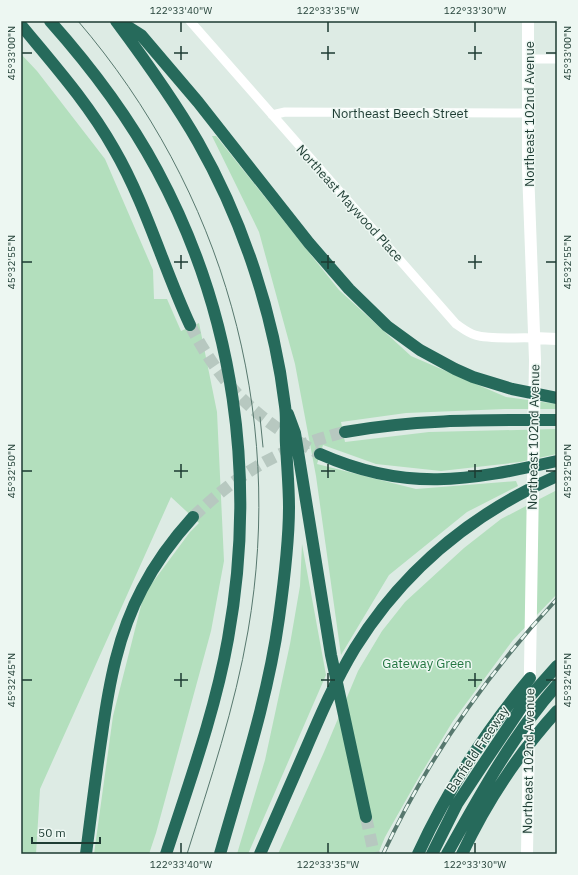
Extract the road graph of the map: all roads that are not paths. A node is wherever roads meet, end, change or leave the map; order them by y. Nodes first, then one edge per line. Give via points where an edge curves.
1 (50, 21) edge
2 (117, 21) edge
3 (190, 21) edge
4 (528, 21) edge
5 (21, 25) edge
6 (528, 59) junction
7 (557, 59) edge
8 (528, 113) junction
9 (272, 115) junction
10 (190, 325) tunnel mouth
11 (534, 338) junction
12 (557, 339) edge
13 (557, 398) edge
14 (285, 408) junction
15 (557, 420) edge
16 (345, 432) tunnel mouth
17 (320, 454) tunnel mouth
18 (557, 461) edge
19 (557, 476) edge
20 (193, 517) tunnel mouth
21 (557, 666) edge
22 (530, 678) junction
23 (557, 685) edge
24 (557, 711) edge
25 (366, 817) tunnel mouth
26 (86, 854) edge
27 (166, 854) edge
28 (220, 854) edge
29 (260, 854) edge
30 (418, 854) edge
31 (432, 854) edge
32 (447, 854) edge
33 (462, 854) edge
34 (527, 854) edge

1 - 27 highway via 80,55 124,115 171,198 206,284 222,341 235,411 240,454 241,505 238,574 233,610 212,706
2 - 13 highway via 141,35 198,102 314,249 357,298 387,326 420,350 455,369 491,383
2 - 14 highway via 199,143 233,214 262,296
3 - 9 street, Northeast Maywood Place
4 - 6 main road, Northeast 102nd Avenue
5 - 10 highway via 72,86 114,149 136,191
6 - 7 street
6 - 8 main road, Northeast 102nd Avenue
8 - 9 street, Northeast Beech Street via 285,112
8 - 11 main road, Northeast 102nd Avenue
9 - 11 street, Northeast Maywood Place via 456,324 474,335 485,337
11 - 12 main road
11 - 22 main road, Northeast 102nd Avenue
14 - 25 highway via 295,433 331,655
14 - 28 highway via 288,546 279,619 258,717
15 - 16 highway via 420,422 382,425
17 - 18 highway via 368,472 421,480 479,477
19 - 29 highway via 504,503 464,529 434,553 383,608 355,649 332,692
20 - 26 highway via 152,571 133,608 118,649 104,720
21 - 31 highway, Banfield Freeway via 525,702 484,763 457,804
22 - 30 highway via 485,736 436,817
22 - 34 main road, Northeast 102nd Avenue
23 - 32 highway, Banfield Freeway via 512,743
24 - 33 highway via 503,779

